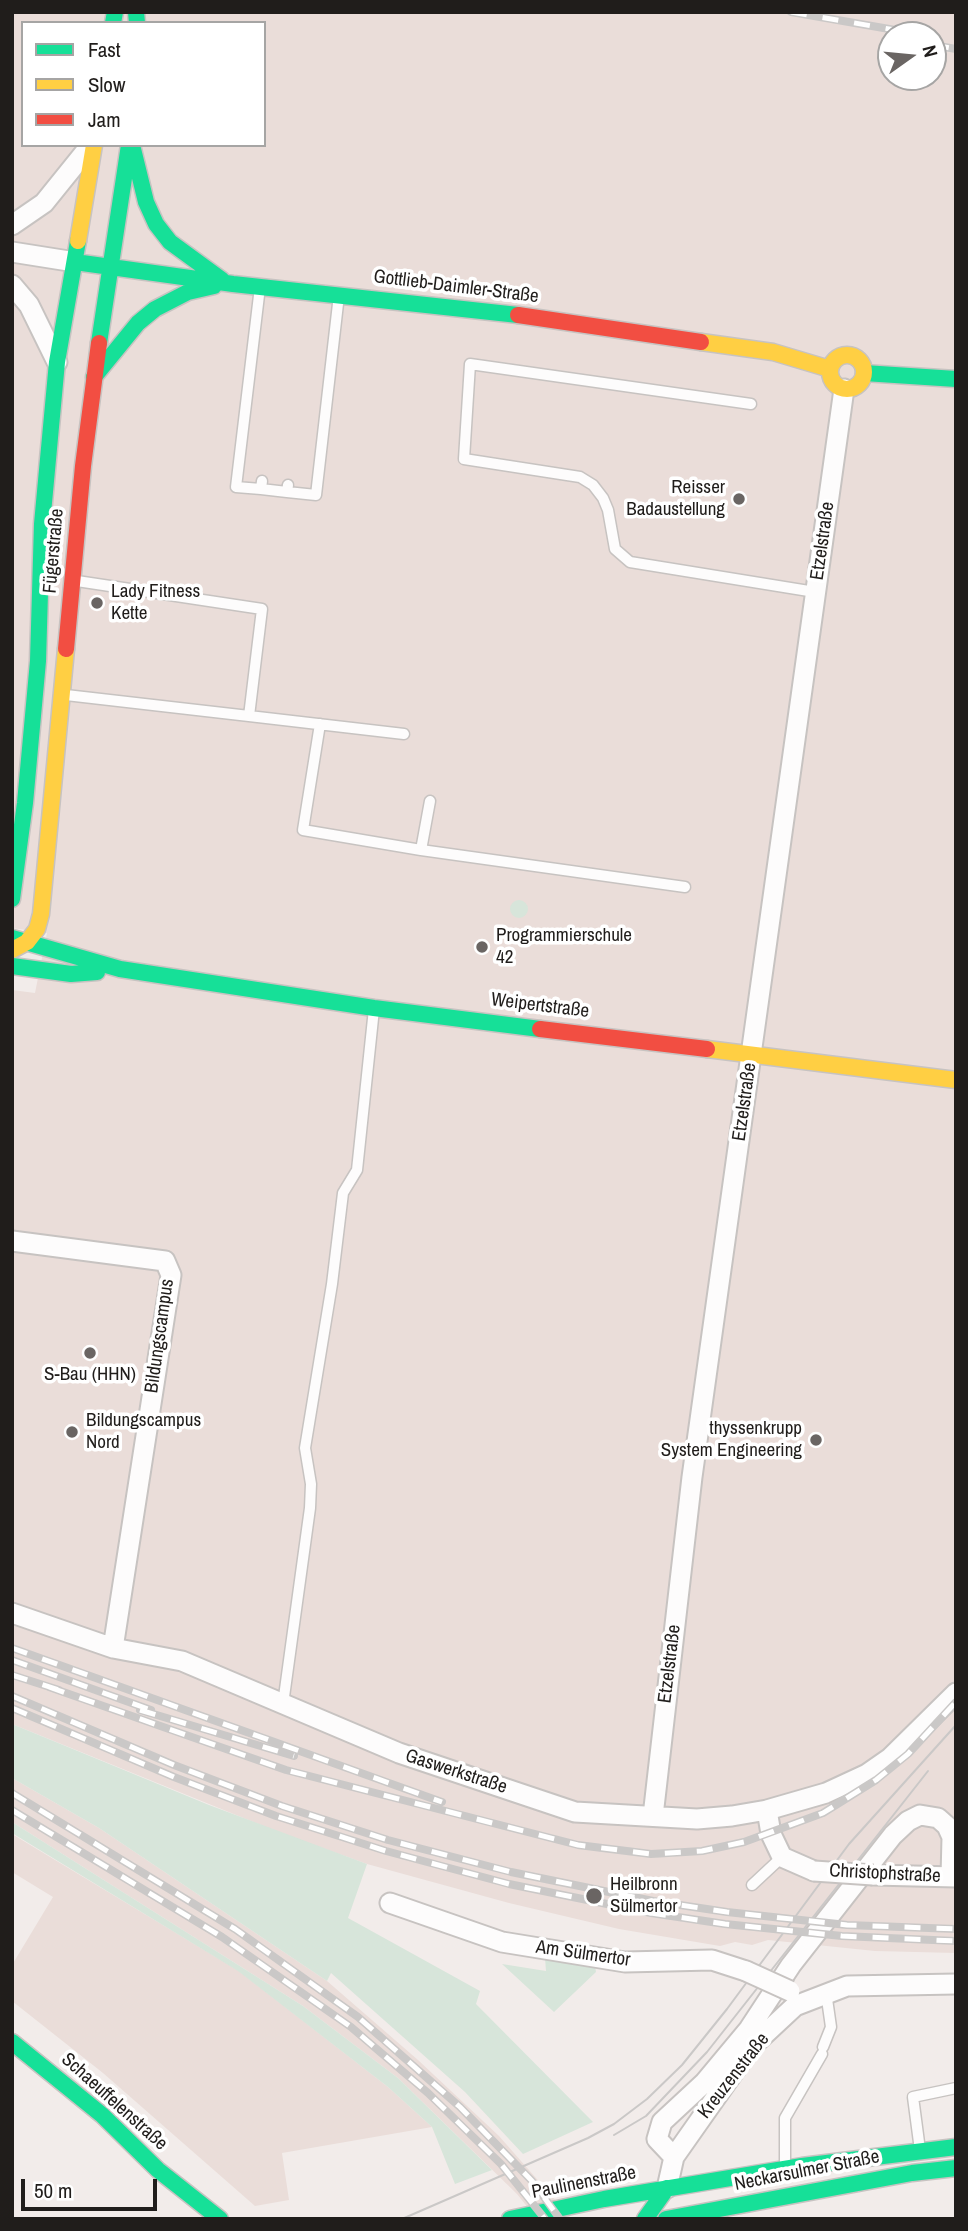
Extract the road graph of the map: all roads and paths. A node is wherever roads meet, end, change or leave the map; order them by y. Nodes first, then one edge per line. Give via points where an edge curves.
1 (91, 147) edge
2 (92, 147) edge
3 (130, 147) edge
4 (131, 147) edge
5 (12, 225) edge
6 (12, 252) edge
7 (75, 261) junction
8 (109, 266) junction
9 (226, 283) junction
10 (12, 285) edge
11 (260, 286) junction
12 (339, 293) junction
13 (57, 362) junction
14 (830, 369) junction
15 (864, 373) junction
16 (94, 377) junction
17 (956, 379) edge
18 (844, 389) junction
19 (751, 404) dead end
20 (73, 580) junction
21 (815, 592) junction
22 (62, 694) junction
23 (249, 716) junction
24 (320, 724) junction
25 (404, 734) dead end
26 (430, 801) dead end
27 (421, 850) junction
28 (685, 887) dead end
29 (12, 899) edge
30 (20, 940) edge
31 (12, 950) edge
32 (12, 966) edge
33 (120, 969) junction
34 (374, 1008) junction
35 (752, 1053) junction
36 (956, 1080) edge
37 (12, 1241) edge
38 (12, 1613) edge
39 (113, 1648) junction
40 (956, 1693) edge
41 (283, 1705) junction
42 (767, 1810) junction
43 (653, 1816) junction
44 (782, 1857) junction
45 (953, 1877) edge
46 (752, 1885) dead end
47 (390, 1903) dead end
48 (956, 1984) edge
49 (826, 1992) junction
50 (798, 1995) junction
51 (12, 2042) edge
52 (956, 2088) edge
53 (956, 2147) edge
54 (920, 2150) junction
55 (674, 2157) junction
56 (956, 2168) edge
57 (785, 2169) junction
58 (667, 2188) junction
59 (220, 2219) edge
60 (510, 2219) edge
61 (645, 2219) edge
62 (666, 2219) edge

1 - 5 street via 44,203
2 - 7 main road, Fügerstraße
3 - 8 main road, Fügerstraße
4 - 9 main road via 156,224 170,242
6 - 7 street
7 - 8 main road, Gottlieb-Daimler-Straße
7 - 13 main road, Fügerstraße
8 - 9 main road, Gottlieb-Daimler-Straße
8 - 16 main road, Fügerstraße
9 - 11 main road, Gottlieb-Daimler-Straße
9 - 16 main road via 188,292 155,309
10 - 13 street via 29,305
11 - 12 main road, Gottlieb-Daimler-Straße
11 - 12 lane via 236,486 261,485 316,495
12 - 14 main road, Gottlieb-Daimler-Straße via 773,352
13 - 29 main road, Fügerstraße via 42,524 36,687
14 - 15 main road via 837,358 849,355 860,361
14 - 18 main road via 831,378
15 - 17 main road
15 - 18 main road via 854,388
16 - 20 main road, Fügerstraße
18 - 21 street, Etzelstraße
19 - 21 lane via 470,364 464,459 580,477 593,485 608,510 615,549 630,562
20 - 22 main road, Fügerstraße
20 - 23 lane via 261,608
21 - 35 street, Etzelstraße
22 - 23 lane
22 - 30 main road, Fügerstraße via 41,914 37,929
23 - 24 lane
24 - 25 lane
24 - 27 lane via 303,831
26 - 27 lane
27 - 28 lane
30 - 31 main road
30 - 33 main road, Weipertstraße
32 - 33 main road, Weipertstraße via 71,974
33 - 34 main road, Weipertstraße
34 - 35 main road, Weipertstraße
34 - 41 lane via 357,1170 342,1194 305,1448 310,1508
35 - 36 main road, Weipertstraße
35 - 43 street, Etzelstraße via 692,1477
37 - 39 street, Bildungscampus via 165,1261 171,1275
38 - 39 street, Gaswerkstraße
39 - 41 street, Gaswerkstraße via 182,1661
40 - 42 street, Gaswerkstraße via 906,1745 867,1774
41 - 43 street, Gaswerkstraße via 399,1753 575,1812
42 - 43 street, Gaswerkstraße via 697,1819
42 - 44 street
44 - 45 street, Christophstraße, bridge via 814,1871
44 - 46 lane
45 - 55 street via 952,1837 938,1818 920,1815 893,1835 791,1965 749,2029 704,2083 662,2122 657,2139
47 - 50 street, Am Sülmertor, bridge via 502,1942 625,1962 712,1960
48 - 49 street, Kreuzenstraße via 847,1986
49 - 50 street, Kreuzenstraße
49 - 57 lane via 831,2027 785,2118
50 - 55 street, Kreuzenstraße via 752,2046
51 - 59 main road, Schaeuffelenstraße
52 - 54 lane via 913,2097
53 - 54 main road, Neckarsulmer Straße
54 - 57 main road, Neckarsulmer Straße
55 - 58 street, Kreuzenstraße
56 - 62 main road, Neckarsulmer Straße via 912,2172
57 - 58 main road, Neckarsulmer Straße
58 - 60 main road, Paulinenstraße
58 - 61 main road
58 - 62 main road

